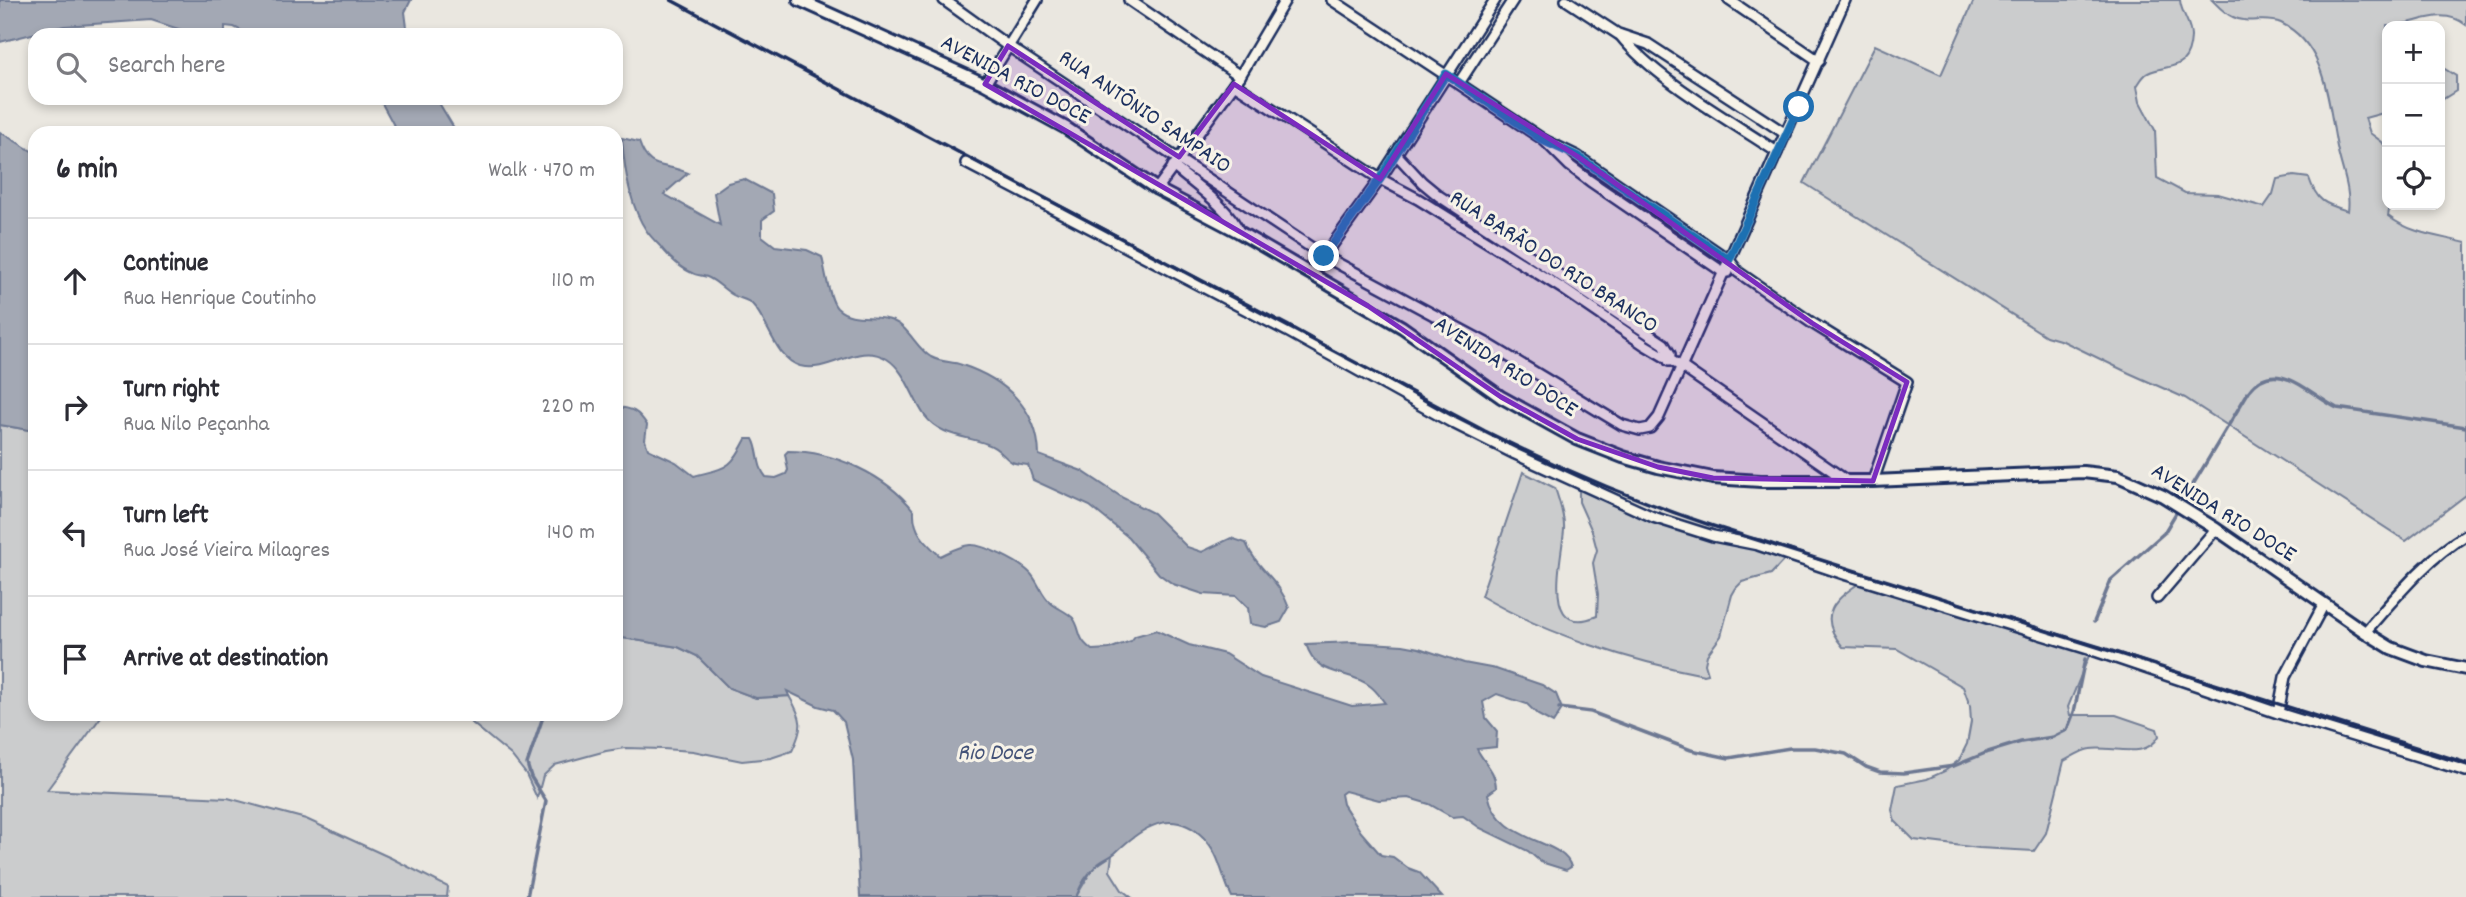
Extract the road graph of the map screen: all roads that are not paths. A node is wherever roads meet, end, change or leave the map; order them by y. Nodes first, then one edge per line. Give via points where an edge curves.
1 (944, 0) edge
2 (1037, 0) edge
3 (1129, 0) edge
4 (1285, 0) edge
5 (1332, 0) edge
6 (1495, 0) edge
7 (1513, 0) edge
8 (1566, 0) edge
9 (1729, 0) edge
10 (1845, 0) edge
11 (806, 2) edge
12 (1618, 34) junction
13 (1009, 46) junction
14 (1819, 61) junction
15 (1446, 74) junction
16 (1237, 80) junction
17 (1459, 83) junction
18 (985, 84) junction
19 (1786, 134) junction
20 (1544, 141) junction
21 (1777, 152) junction
22 (1396, 154) junction
23 (1178, 157) junction
24 (966, 163) dead end
25 (1173, 166) junction
26 (1380, 179) junction
27 (1157, 189) junction
28 (1239, 232) junction
29 (1324, 256) junction
30 (1729, 260) junction
31 (1723, 272) junction
32 (1738, 272) junction
33 (1312, 273) junction
34 (1669, 361) junction
35 (1682, 367) junction
36 (1847, 481) junction
37 (1873, 481) junction
38 (2216, 529) junction
39 (2466, 535) edge
40 (2157, 598) dead end
41 (2324, 604) junction
42 (2365, 632) junction
43 (2466, 669) edge
44 (2278, 713) junction
45 (2466, 771) edge

1 - 13 street, RUA ANTÔNIO SAMPAIO
2 - 13 street
3 - 16 street, RUA BARÃO DO RIO BRANCO
4 - 16 street
5 - 15 street
6 - 15 street
7 - 17 street
8 - 12 street
9 - 14 street
10 - 14 street
11 - 18 street, AVENIDA RIO DOCE
12 - 19 street via 1648,44
12 - 21 street via 1659,72
13 - 18 street
13 - 23 street, RUA ANTÔNIO SAMPAIO
14 - 19 street
15 - 17 street
15 - 22 street
16 - 23 street
16 - 26 street, RUA BARÃO DO RIO BRANCO
17 - 20 street
18 - 27 street, AVENIDA RIO DOCE via 1066,128
19 - 21 street
20 - 30 street via 1577,156
20 - 31 street via 1590,181
21 - 30 street
22 - 26 street
22 - 34 street via 1439,196 1664,344
23 - 25 street
23 - 29 street, RUA ANTÔNIO SAMPAIO
24 - 44 street via 1462,428 1653,517 1758,545
25 - 27 street
25 - 28 street via 1232,219
26 - 29 street
26 - 34 street, RUA BARÃO DO RIO BRANCO via 1563,289
27 - 28 street, AVENIDA RIO DOCE
28 - 33 street, AVENIDA RIO DOCE
29 - 33 street
29 - 35 street, RUA ANTÔNIO SAMPAIO via 1488,344 1622,425 1650,428 1660,417
30 - 31 street
30 - 32 street
31 - 32 street
31 - 35 street
32 - 37 street via 1908,382
33 - 36 street, AVENIDA RIO DOCE via 1402,327 1501,397 1577,439 1623,457 1713,478
34 - 35 street, RUA BARÃO DO RIO BRANCO
35 - 36 street, RUA BARÃO DO RIO BRANCO
36 - 37 street, AVENIDA RIO DOCE
37 - 38 street, AVENIDA RIO DOCE via 2048,472 2106,475 2137,483
38 - 40 street
38 - 41 street, AVENIDA RIO DOCE
39 - 42 street via 2410,581
41 - 42 street, AVENIDA RIO DOCE
41 - 44 street via 2285,677
42 - 43 street, AVENIDA RIO DOCE via 2426,661
44 - 45 street

